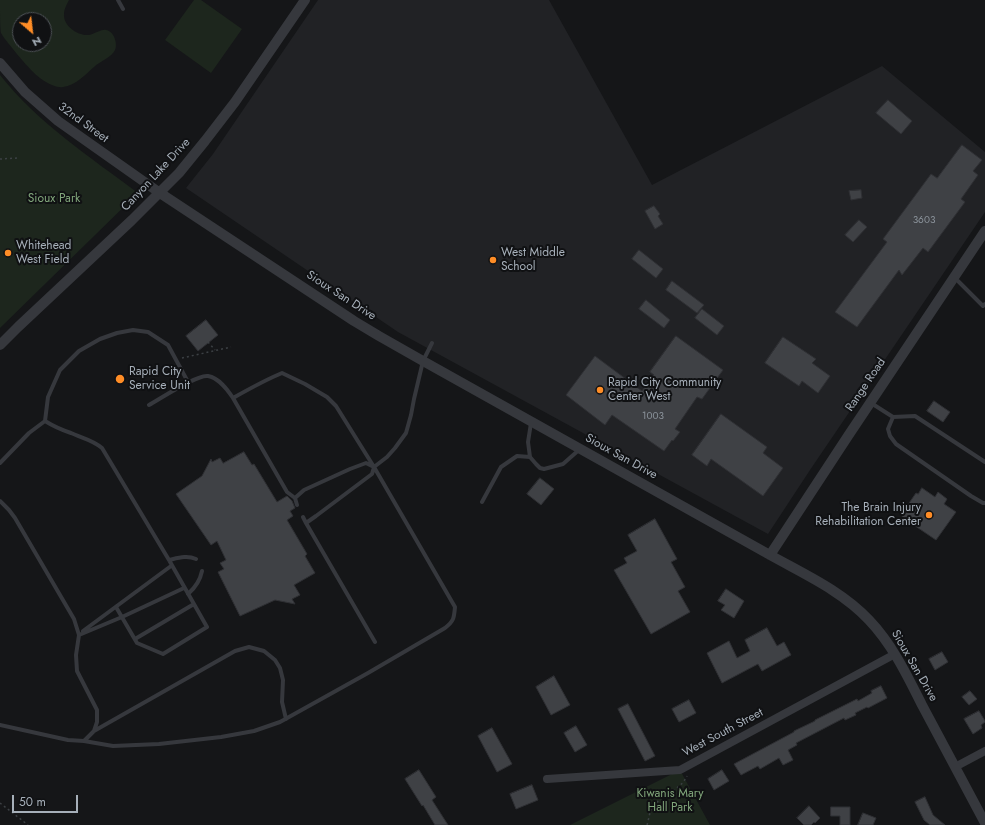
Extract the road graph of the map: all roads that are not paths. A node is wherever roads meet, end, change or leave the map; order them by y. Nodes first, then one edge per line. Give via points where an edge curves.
1 (118, 0) edge
2 (305, 0) edge
3 (123, 9) dead end
4 (0, 63) edge
5 (160, 192) junction
6 (985, 231) edge
7 (954, 278) junction
8 (985, 304) edge
9 (432, 343) dead end
10 (0, 345) edge
11 (422, 361) junction
12 (188, 382) junction
13 (233, 398) junction
14 (870, 402) junction
15 (149, 405) dead end
16 (893, 417) junction
17 (45, 421) junction
18 (531, 422) junction
19 (580, 449) junction
20 (530, 457) junction
21 (985, 462) edge
22 (0, 463) edge
23 (374, 467) junction
24 (295, 498) junction
25 (0, 500) edge
26 (482, 502) dead end
27 (985, 503) edge
28 (297, 505) dead end
29 (303, 517) dead end
30 (306, 523) junction
31 (770, 554) junction
32 (196, 559) dead end
33 (169, 560) junction
34 (171, 566) junction
35 (202, 571) dead end
36 (184, 588) junction
37 (188, 594) junction
38 (194, 604) junction
39 (116, 607) junction
40 (122, 617) junction
41 (78, 635) junction
42 (135, 639) junction
43 (375, 642) dead end
44 (895, 654) junction
45 (286, 719) junction
46 (0, 725) edge
47 (94, 731) junction
48 (84, 740) junction
49 (985, 750) edge
50 (955, 767) junction
51 (547, 779) dead end
52 (985, 823) edge

1 - 3 lane
2 - 5 street, Canyon Lake Drive via 221,120 192,158
4 - 5 street, 32nd Street via 25,92 58,121
5 - 10 street, Canyon Lake Drive
5 - 11 street, Sioux San Drive via 348,317
6 - 7 street, Range Road
7 - 8 lane via 983,306
7 - 14 street, Range Road
9 - 11 lane
11 - 18 street, Sioux San Drive
11 - 23 lane via 406,433 387,457
12 - 13 lane via 206,376 216,380
12 - 15 lane
12 - 17 lane via 168,346 148,332 132,330 117,333 79,351 60,370 48,397
13 - 23 lane via 282,373 327,398 336,406
13 - 24 lane via 287,492
14 - 16 lane
14 - 31 street, Range Road
16 - 21 lane via 914,416
16 - 27 lane via 888,429 896,444
17 - 22 lane via 29,433
17 - 33 lane via 102,448
18 - 19 street, Sioux San Drive
18 - 20 lane via 528,442
19 - 20 lane via 563,464 544,469
19 - 31 street, Sioux San Drive
20 - 26 lane via 517,456 501,467
23 - 24 lane via 366,463 350,469 304,490
23 - 30 lane via 372,474
23 - 45 lane via 455,607 454,617 445,628
24 - 28 lane
25 - 41 lane via 15,518 74,619
29 - 30 lane
30 - 43 lane
31 - 44 street, Sioux San Drive via 836,592 857,608 878,629
32 - 33 lane via 180,557
33 - 34 lane
34 - 36 lane
34 - 39 lane
35 - 37 lane via 201,579
36 - 37 lane
36 - 40 lane
37 - 38 lane
38 - 42 lane
38 - 42 lane via 207,627 163,654 137,643
39 - 40 lane
39 - 41 lane
40 - 41 lane
40 - 42 lane
41 - 47 lane via 77,671 97,710
44 - 50 street, Sioux San Drive
44 - 51 street, West South Street via 680,770
45 - 47 lane via 280,668 264,651 249,647 235,651
45 - 48 lane via 254,732 159,744 114,746
46 - 48 lane via 68,740
47 - 48 lane
49 - 50 street
50 - 52 street, Sioux San Drive

